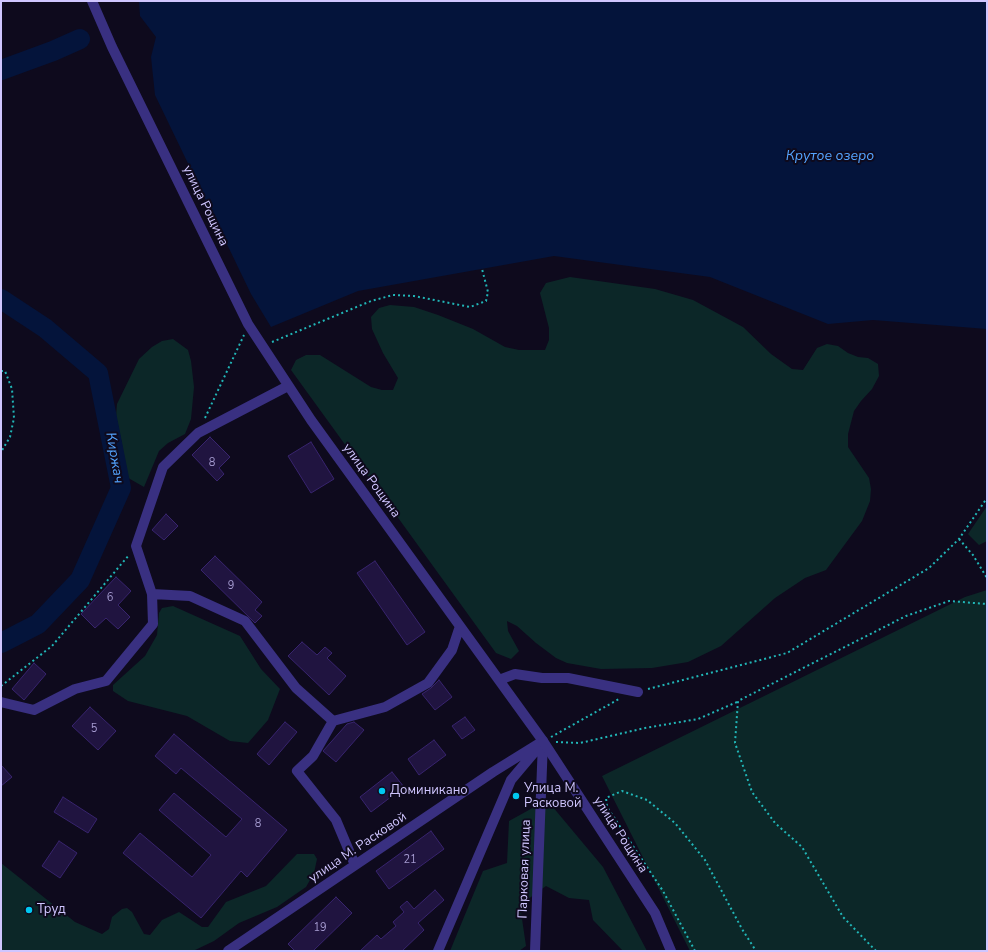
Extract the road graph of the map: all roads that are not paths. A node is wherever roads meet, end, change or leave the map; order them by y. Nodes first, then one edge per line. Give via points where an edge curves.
1 (92, 1) edge
2 (288, 386) junction
3 (152, 594) junction
4 (460, 626) junction
5 (499, 680) junction
6 (638, 692) road end
7 (1, 702) edge
8 (333, 721) junction
9 (543, 741) junction
10 (493, 772) junction
11 (511, 780) junction
12 (355, 865) junction
13 (228, 951) edge
14 (438, 951) edge
15 (535, 951) edge
16 (671, 951) edge

1 - 2 street, улица Рощина via 248,324
2 - 3 street via 198,433 163,467 136,546
2 - 4 street, улица Рощина
3 - 7 street via 153,624 106,682 75,689 34,710
3 - 8 street via 190,596 245,621 296,688
4 - 5 street, улица Рощина
4 - 8 street via 452,650 428,683 385,707
5 - 6 street via 515,674 568,678
5 - 9 street, улица Рощина
8 - 12 street via 313,756 297,771 336,820
9 - 10 street, улица М. Расковой
9 - 11 street
9 - 15 street, Парковая улица
9 - 16 street, улица Рощина via 655,913
10 - 11 street via 504,772
10 - 12 street, улица М. Расковой
11 - 14 street
12 - 13 street, улица М. Расковой

